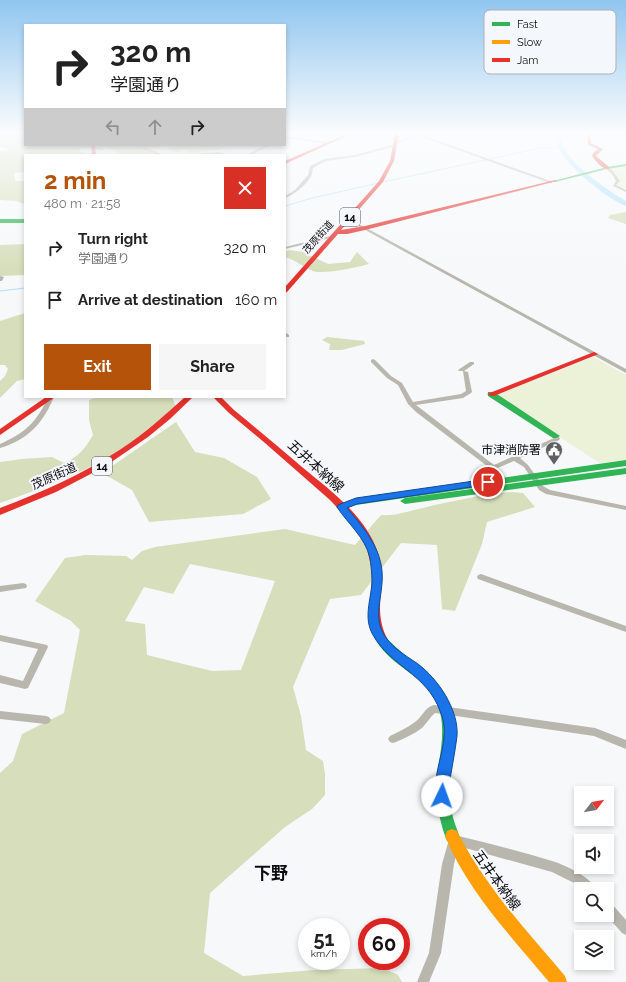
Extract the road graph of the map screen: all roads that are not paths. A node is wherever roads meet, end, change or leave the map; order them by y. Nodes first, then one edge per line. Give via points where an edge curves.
1 (305, 180) edge
2 (383, 180) edge
3 (545, 180) edge
4 (560, 180) edge
5 (617, 180) edge
6 (551, 182) junction
7 (626, 191) edge
8 (286, 196) edge
9 (348, 219) junction
10 (24, 221) edge
11 (0, 222) edge
12 (365, 228) junction
13 (336, 234) junction
14 (286, 248) edge
15 (0, 276) edge
16 (0, 280) edge
17 (286, 290) edge
18 (594, 354) junction
19 (374, 361) dead end
20 (472, 363) dead end
21 (626, 371) edge
22 (50, 398) edge
23 (51, 398) edge
24 (188, 398) edge
25 (218, 398) edge
26 (411, 404) junction
27 (0, 434) edge
28 (556, 436) joint
29 (0, 446) edge
30 (516, 459) junction
31 (626, 463) edge
32 (626, 471) edge
33 (585, 473) junction
34 (536, 479) junction
35 (341, 507) junction
36 (626, 508) edge
37 (0, 512) edge
38 (481, 577) dead end
39 (23, 586) dead end
40 (0, 589) edge
41 (626, 630) edge
42 (0, 638) edge
43 (0, 679) edge
44 (446, 711) junction
45 (0, 715) edge
46 (46, 720) dead end
47 (393, 738) dead end
48 (626, 745) edge
49 (454, 840) junction
50 (582, 882) edge
51 (614, 915) edge
52 (626, 929) edge
53 (423, 982) edge
54 (559, 982) edge

1 - 8 street via 297,191
2 - 9 street, 茂原街道 / 14
3 - 6 street
4 - 6 street
5 - 7 street via 614,185
6 - 12 street
9 - 12 street
9 - 13 street, 茂原街道 / 14
10 - 11 street
12 - 13 street
12 - 18 street
13 - 14 street
13 - 17 street, 茂原街道 / 14
15 - 16 street
18 - 21 street
18 - 28 street via 491,394
19 - 26 street via 389,377 400,384
20 - 26 street via 463,371 469,392 463,396
22 - 27 street
23 - 29 street via 47,408 30,431
24 - 37 street, 茂原街道 / 14 via 174,414 127,451 69,483
25 - 35 street, 五井本納線 via 230,412 257,432
26 - 30 street via 493,468
28 - 30 street via 557,439
30 - 34 street via 526,466
31 - 33 street
32 - 33 street
33 - 34 street
34 - 35 street via 356,502
34 - 36 street via 548,492
35 - 44 street, 五井本納線 via 364,533 374,556 377,581 373,617 377,633 388,648 425,676 438,693
38 - 41 street
39 - 40 street
42 - 43 street via 44,647 25,686
44 - 47 street via 434,709 415,728
44 - 48 street via 595,732
44 - 49 street, 五井本納線 via 451,735 442,787 443,804
45 - 46 street
49 - 50 street via 553,867
49 - 53 street via 435,953
49 - 54 street, 五井本納線 via 480,886
51 - 52 street

